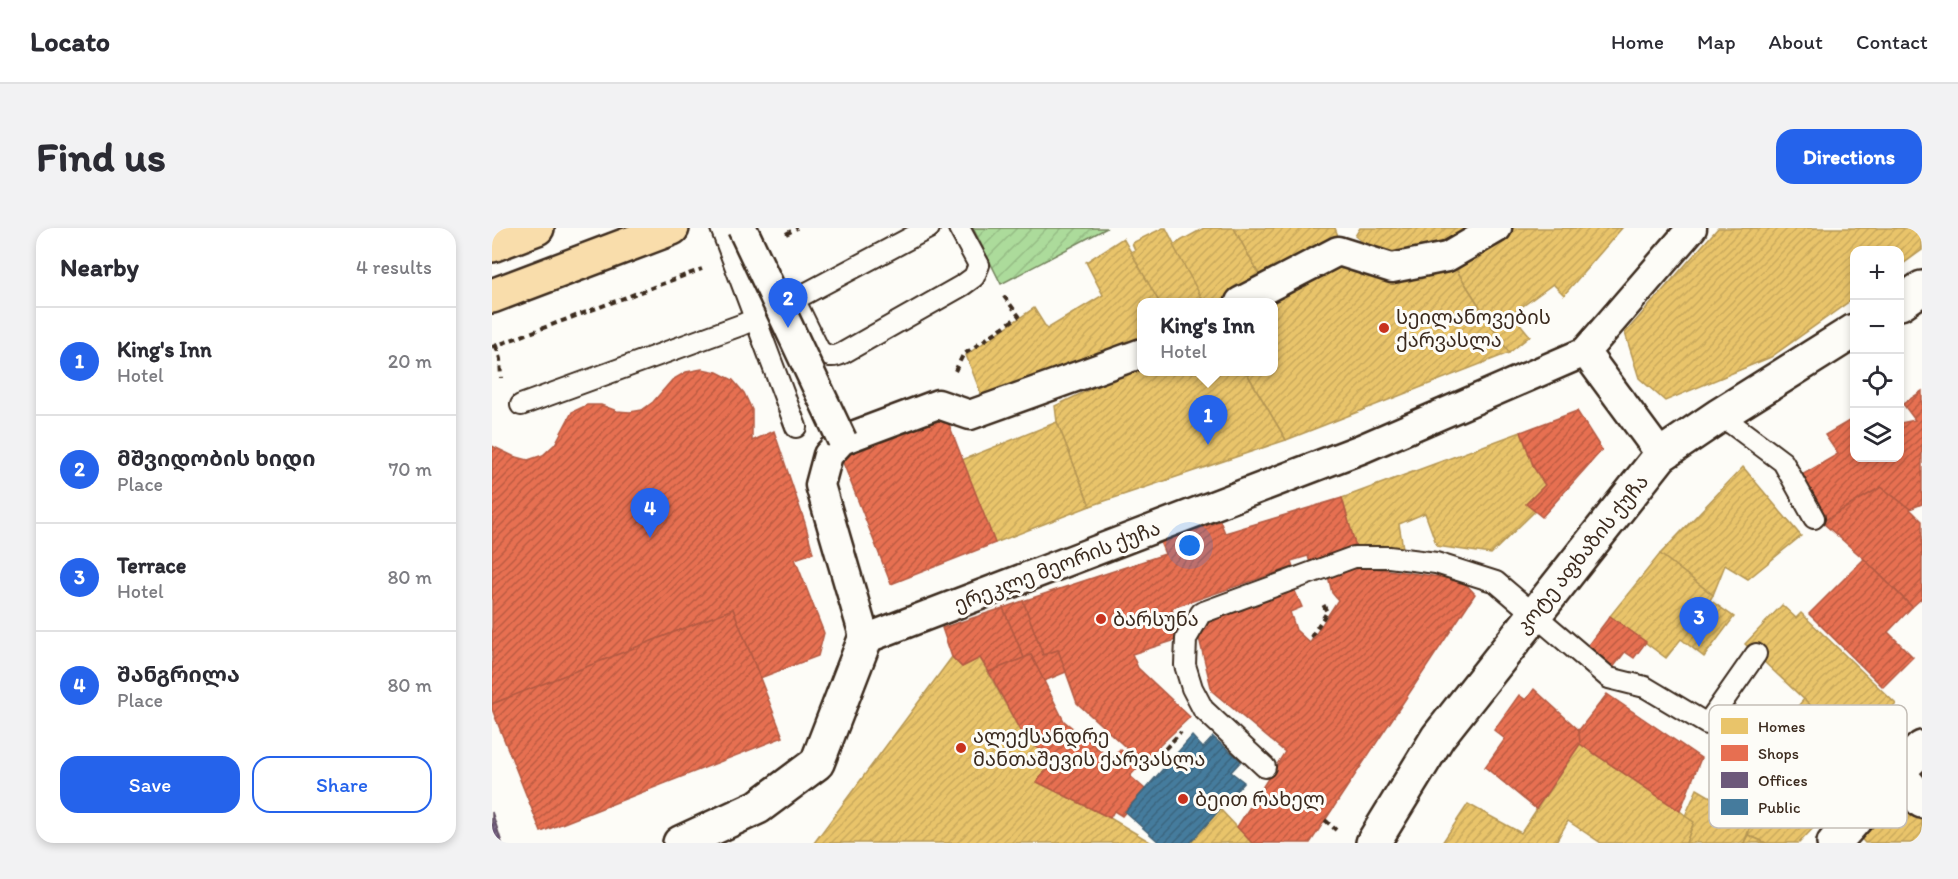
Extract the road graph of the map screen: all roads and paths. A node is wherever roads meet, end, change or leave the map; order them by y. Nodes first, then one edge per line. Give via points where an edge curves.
1 (537, 228) edge
2 (672, 228) edge
3 (721, 228) edge
4 (742, 228) edge
5 (797, 228) edge
6 (929, 228) edge
7 (960, 228) edge
8 (1497, 228) edge
9 (1692, 228) edge
10 (492, 245) edge
11 (732, 258) junction
12 (1922, 288) edge
13 (492, 296) edge
14 (1249, 298) edge
15 (794, 299) junction
16 (1904, 300) edge
17 (1019, 316) dead end
18 (754, 319) junction
19 (1850, 334) edge
20 (494, 347) edge
21 (1585, 352) junction
22 (963, 355) dead end
23 (1137, 355) edge
24 (500, 359) dead end
25 (521, 405) dead end
26 (1720, 415) junction
27 (796, 427) dead end
28 (842, 440) junction
29 (1661, 455) junction
30 (1814, 518) dead end
31 (1327, 612) dead end
32 (1533, 615) junction
33 (1311, 637) dead end
34 (865, 639) junction
35 (1756, 654) dead end
36 (1720, 705) edge
37 (1709, 721) edge
38 (1922, 748) edge
39 (1907, 762) edge
40 (1265, 767) dead end
41 (1907, 784) edge
42 (1922, 801) edge
43 (1325, 820) dead end
44 (1847, 828) edge
45 (1337, 831) dead end
46 (680, 843) edge
47 (1373, 843) edge
48 (1834, 843) edge

1 - 10 highway
2 - 13 highway
3 - 11 lane
4 - 28 street, bridge
5 - 11 path
6 - 15 lane
7 - 15 lane via 980,265 974,277 835,357 825,356 819,350
8 - 14 street via 1447,257 1392,268 1338,251
9 - 21 street
11 - 18 lane
11 - 20 path
12 - 16 street
15 - 18 lane
17 - 22 path
18 - 25 lane
18 - 27 lane
19 - 26 street, კოტე აფხაზის ქუჩა
20 - 24 path
21 - 29 street
21 - 34 street, ერეკლე მეორის ქუჩა via 1361,449
23 - 28 street via 970,415 938,404
26 - 29 street, კოტე აფხაზის ქუჩა
26 - 30 lane via 1783,462
28 - 34 street via 828,455 820,485
29 - 32 street, კოტე აფხაზის ქუჩა
31 - 33 path
32 - 37 lane via 1609,678 1645,687 1707,724
32 - 40 lane via 1496,582 1436,563 1389,557 1354,557 1201,613 1186,639 1185,664 1192,688 1203,710
32 - 47 street, კოტე აფხაზის ქუჩა via 1438,737
34 - 46 street via 817,763 758,807
35 - 36 lane
38 - 39 street
41 - 42 street
43 - 45 path
44 - 48 street

